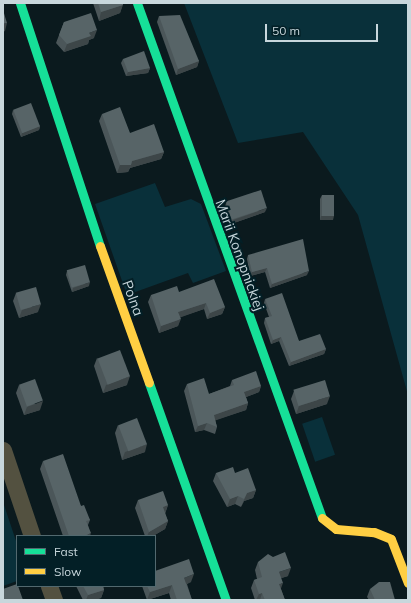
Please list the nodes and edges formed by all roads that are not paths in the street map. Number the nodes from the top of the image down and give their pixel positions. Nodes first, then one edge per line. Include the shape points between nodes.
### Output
1 (20, 3) edge
2 (137, 3) edge
3 (3, 450) edge
4 (32, 535) edge
5 (408, 583) edge
6 (49, 587) edge
7 (54, 600) edge
8 (226, 600) edge

1 - 8 street, Polna via 72,169
2 - 5 street, Marii Konopnickiej via 319,515 336,529 374,532 391,539
3 - 4 street
6 - 7 street

